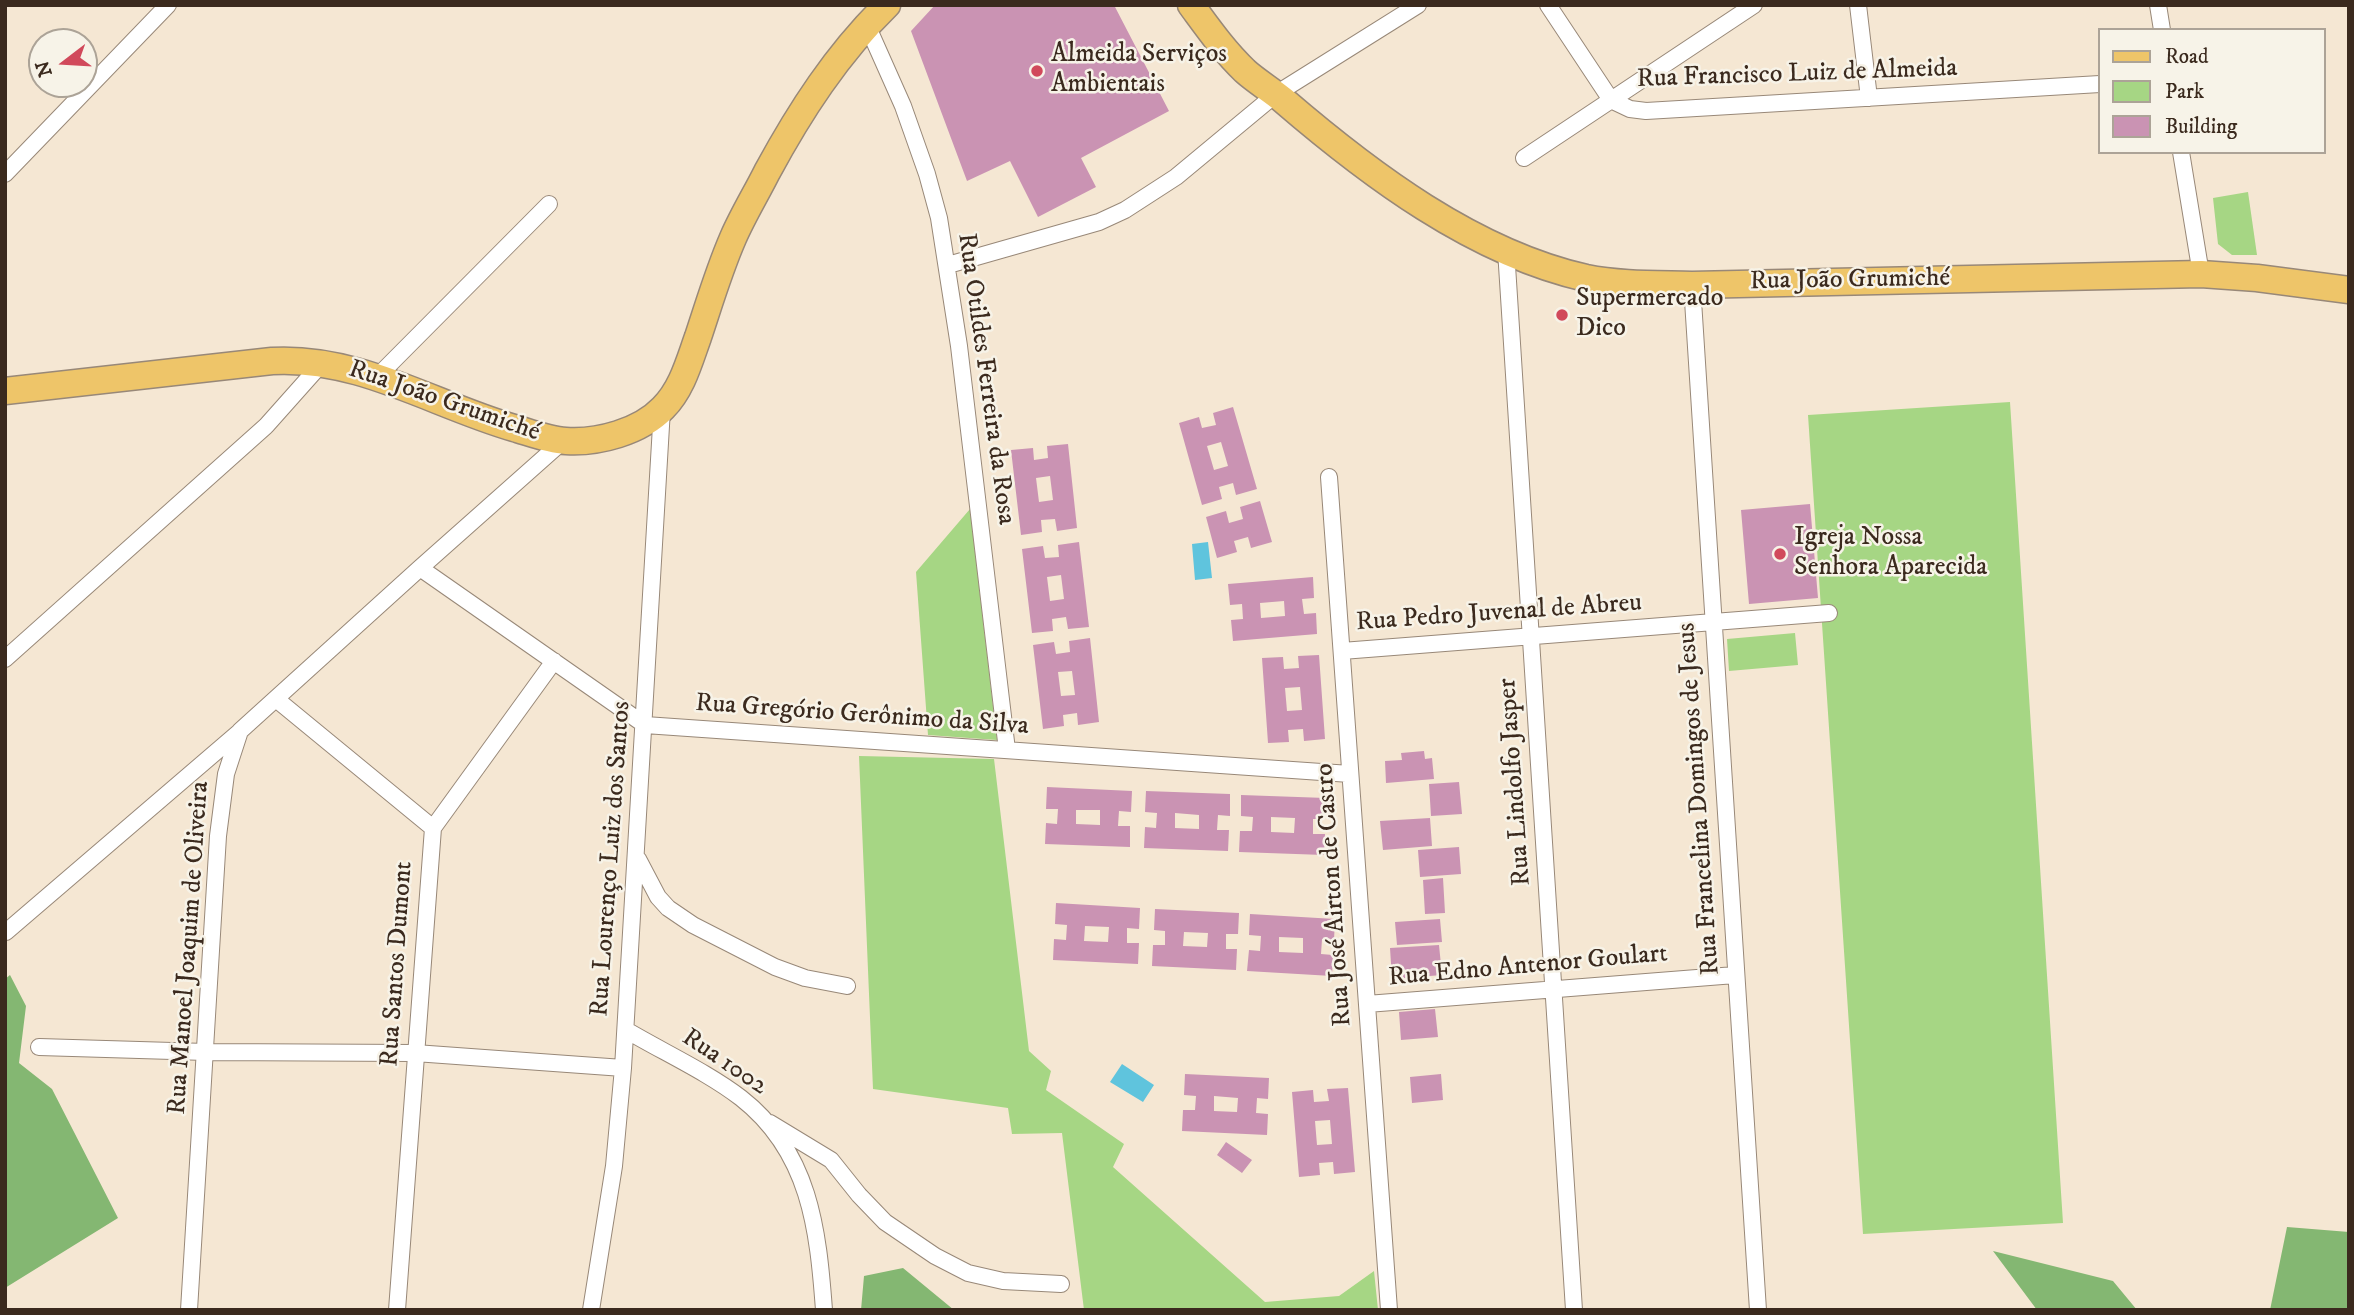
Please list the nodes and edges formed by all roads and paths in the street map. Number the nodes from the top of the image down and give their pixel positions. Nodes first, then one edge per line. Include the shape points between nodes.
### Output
1 (168, 5) edge
2 (887, 5) edge
3 (1191, 5) edge
4 (1418, 5) edge
5 (1548, 5) edge
6 (1754, 5) edge
7 (1858, 5) edge
8 (2158, 5) edge
9 (867, 25) junction
10 (2162, 28) edge
11 (2098, 84) edge
12 (1276, 94) junction
13 (1869, 98) junction
14 (1611, 100) junction
15 (2181, 154) edge
16 (1524, 158) dead end
17 (5, 174) edge
18 (549, 204) dead end
19 (1506, 250) junction
20 (947, 265) junction
21 (2201, 274) junction
22 (1692, 285) junction
23 (2349, 290) edge
24 (323, 362) junction
25 (377, 377) junction
26 (5, 391) edge
27 (662, 409) junction
28 (563, 441) junction
29 (1329, 477) dead end
30 (420, 568) junction
31 (1829, 613) dead end
32 (1714, 622) junction
33 (1531, 636) junction
34 (1342, 651) junction
35 (5, 659) edge
36 (554, 661) junction
37 (276, 699) junction
38 (645, 725) junction
39 (240, 731) junction
40 (1007, 750) junction
41 (1350, 774) junction
42 (433, 828) junction
43 (636, 857) junction
44 (6, 932) edge
45 (1735, 975) junction
46 (848, 986) dead end
47 (1553, 989) junction
48 (1367, 1004) junction
49 (626, 1030) junction
50 (39, 1046) dead end
51 (206, 1052) junction
52 (415, 1053) junction
53 (623, 1068) junction
54 (765, 1120) junction
55 (1061, 1284) dead end
56 (189, 1310) edge
57 (397, 1310) edge
58 (590, 1310) edge
59 (824, 1310) edge
60 (1389, 1310) edge
61 (1574, 1310) edge
62 (1758, 1310) edge

1 - 17 street
2 - 9 main road, Rua João Grumiché
3 - 12 main road, Rua João Grumiché via 1245,72
4 - 12 street
5 - 14 street, Rua Francisco Luiz de Almeida
6 - 14 street
7 - 13 street
8 - 10 street
9 - 20 street, Rua Otildes Ferreira da Rosa via 927,174
9 - 27 main road, Rua João Grumiché via 817,89 742,219 684,375
11 - 13 street, Rua Francisco Luiz de Almeida
12 - 19 main road, Rua João Grumiché via 1332,142 1439,216 1476,239
12 - 20 street via 1176,177 1125,210 1099,222
13 - 14 street, Rua Francisco Luiz de Almeida via 1646,111
14 - 16 street
15 - 21 street
18 - 25 street
19 - 22 main road, Rua João Grumiché via 1585,277
19 - 33 street, Rua Lindolfo Jasper
20 - 40 street, Rua Otildes Ferreira da Rosa
21 - 22 main road, Rua João Grumiché
21 - 23 main road, Rua João Grumiché
22 - 32 street, Rua Francelina Domingos de Jesus
24 - 25 main road, Rua João Grumiché
24 - 26 main road, Rua João Grumiché via 272,361
24 - 35 street via 266,426
25 - 28 main road, Rua João Grumiché via 489,421
27 - 28 main road, Rua João Grumiché via 624,432
27 - 38 street, Rua Lourenço Luiz dos Santos
28 - 30 street
29 - 34 street, Rua José Airton de Castro
30 - 36 street
30 - 37 street
31 - 32 street, Rua Pedro Juvenal de Abreu
32 - 33 street, Rua Pedro Juvenal de Abreu
32 - 45 street, Rua Francelina Domingos de Jesus
33 - 34 street, Rua Pedro Juvenal de Abreu
33 - 47 street, Rua Lindolfo Jasper
34 - 41 street, Rua José Airton de Castro
36 - 38 street
36 - 42 street, Rua Santos Dumont
37 - 39 street
37 - 42 street
38 - 40 street, Rua Gregório Gerônimo da Silva
38 - 43 street, Rua Lourenço Luiz dos Santos
39 - 44 street
39 - 51 street, Rua Manoel Joaquim de Oliveira via 226,774 218,836
40 - 41 street, Rua Gregório Gerônimo da Silva
41 - 48 street, Rua José Airton de Castro
42 - 52 street, Rua Santos Dumont
43 - 46 street via 658,897 693,925 775,967
43 - 49 street, Rua Lourenço Luiz dos Santos
45 - 47 street, Rua Edno Antenor Goulart
45 - 62 street, Rua Francelina Domingos de Jesus
47 - 48 street, Rua Edno Antenor Goulart
47 - 61 street, Rua Lindolfo Jasper
48 - 60 street, Rua José Airton de Castro
49 - 53 street, Rua Lourenço Luiz dos Santos
49 - 54 street, Rua 1002 via 726,1088
50 - 51 street
51 - 52 street
51 - 56 street, Rua Manoel Joaquim de Oliveira
52 - 53 street
52 - 57 street, Rua Santos Dumont
53 - 58 street, Rua Lourenço Luiz dos Santos via 614,1166
54 - 55 street via 831,1160 885,1222 934,1256 968,1273 1003,1281
54 - 59 street, Rua 1002 via 790,1156 812,1210

